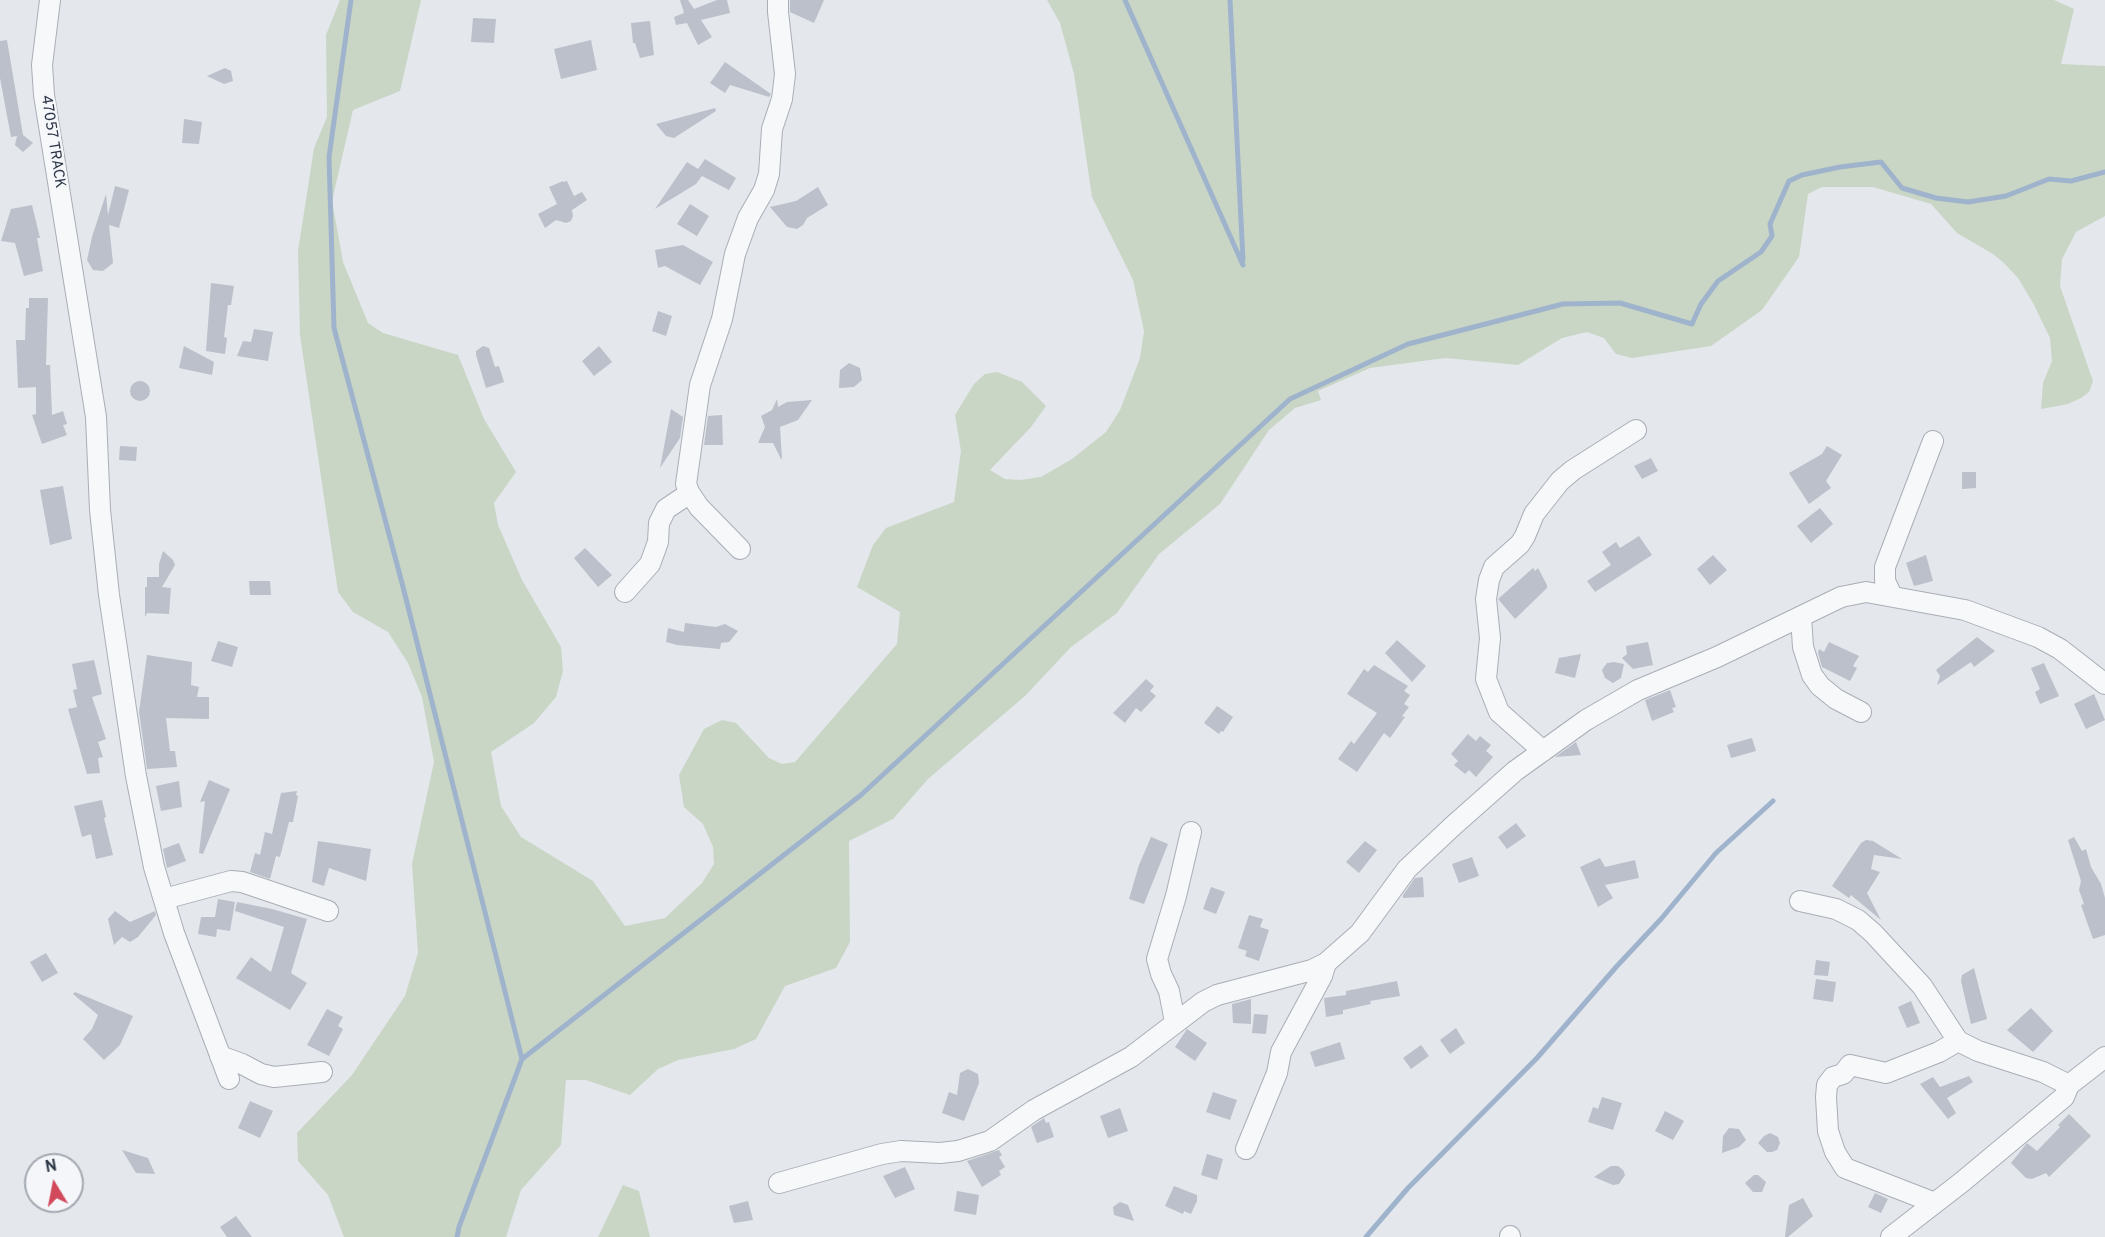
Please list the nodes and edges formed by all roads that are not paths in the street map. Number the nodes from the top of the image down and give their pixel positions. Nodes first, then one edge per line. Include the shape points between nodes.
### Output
1 (50, 0) edge
2 (778, 0) edge
3 (1636, 430) dead end
4 (1933, 441) dead end
5 (692, 497) junction
6 (740, 549) dead end
7 (625, 592) dead end
8 (1892, 596) junction
9 (1801, 617) junction
10 (2105, 684) edge
11 (1861, 712) dead end
12 (1543, 751) junction
13 (1191, 832) dead end
14 (164, 899) junction
15 (1800, 901) dead end
16 (328, 910) dead end
17 (1326, 963) junction
18 (1175, 1022) junction
19 (1958, 1041) junction
20 (220, 1056) junction
21 (2105, 1057) edge
22 (322, 1072) dead end
23 (229, 1079) dead end
24 (2069, 1085) junction
25 (1246, 1149) dead end
26 (779, 1183) dead end
27 (1935, 1203) junction
28 (1891, 1237) edge

1 - 14 street, 47057 TRACK via 43,85 96,417 109,595 136,776
2 - 5 street via 785,74 772,129 768,181 735,254 722,319 700,385 686,484
3 - 12 street via 1560,481 1534,514 1520,544 1494,567 1489,580 1486,679 1499,712
4 - 8 street via 1885,567 1885,581
5 - 6 street
5 - 7 street via 684,497 666,509 650,564
8 - 9 street via 1855,593
8 - 10 street via 1965,610 2038,637
9 - 11 street via 1803,647 1812,675 1836,699
9 - 12 street via 1638,690
12 - 17 street via 1515,771 1407,869 1360,933
13 - 18 street via 1157,959
14 - 16 street via 231,881
14 - 20 street, 47057 TRACK
15 - 19 street via 1836,909 1858,920 1922,986
17 - 18 street via 1217,995
17 - 25 street via 1323,976 1281,1052 1277,1073
18 - 26 street via 1131,1057 1042,1105 990,1141 940,1153 882,1154
19 - 24 street
19 - 27 street via 1886,1072 1850,1065 1827,1084 1828,1131 1845,1168
20 - 22 street via 274,1077
20 - 23 street, 47057 TRACK
21 - 24 street
24 - 27 street via 2064,1097
27 - 28 street

